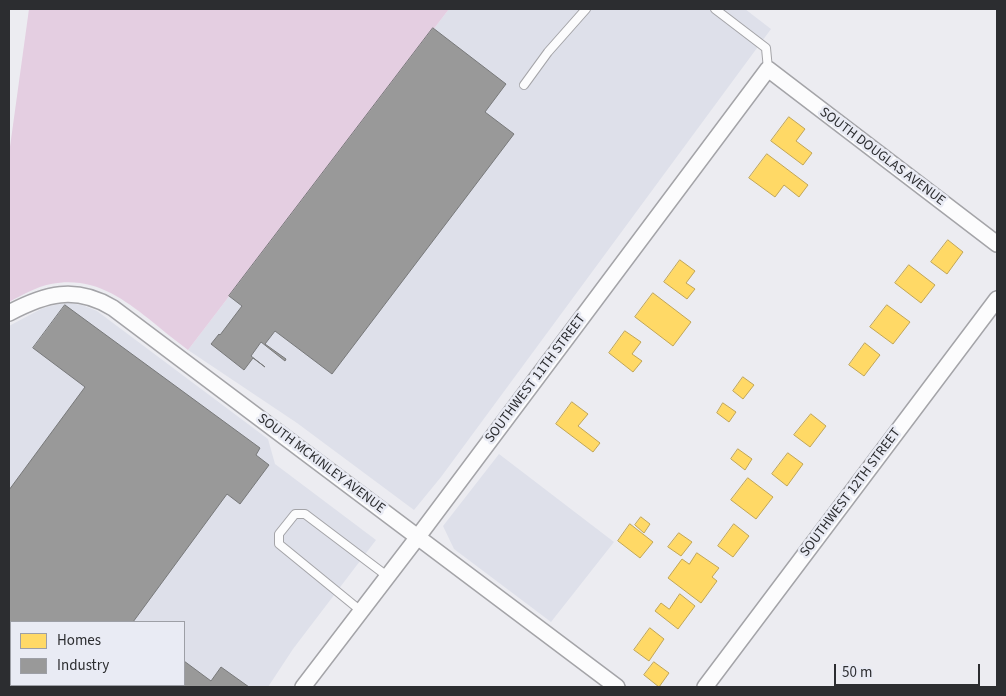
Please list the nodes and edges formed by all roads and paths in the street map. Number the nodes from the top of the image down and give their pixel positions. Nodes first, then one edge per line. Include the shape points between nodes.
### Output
1 (586, 9) edge
2 (715, 9) edge
3 (768, 69) junction
4 (524, 85) dead end
5 (997, 244) edge
6 (997, 300) edge
7 (9, 313) edge
8 (417, 538) junction
9 (388, 576) junction
10 (361, 611) junction
11 (303, 687) edge
12 (617, 687) edge
13 (705, 687) edge

1 - 4 lane
2 - 3 lane via 766,48
3 - 5 street, SOUTH DOUGLAS AVENUE
3 - 8 street, SOUTHWEST 11TH STREET
6 - 13 street, SOUTHWEST 12TH STREET
7 - 8 street, SOUTH MCKINLEY AVENUE via 58,294 104,302
8 - 9 street, SOUTHWEST 11TH STREET
8 - 12 street, SOUTH MCKINLEY AVENUE
9 - 10 street, SOUTHWEST 11TH STREET
9 - 10 lane via 305,514 295,514 279,534 279,544
10 - 11 street, SOUTHWEST 11TH STREET

